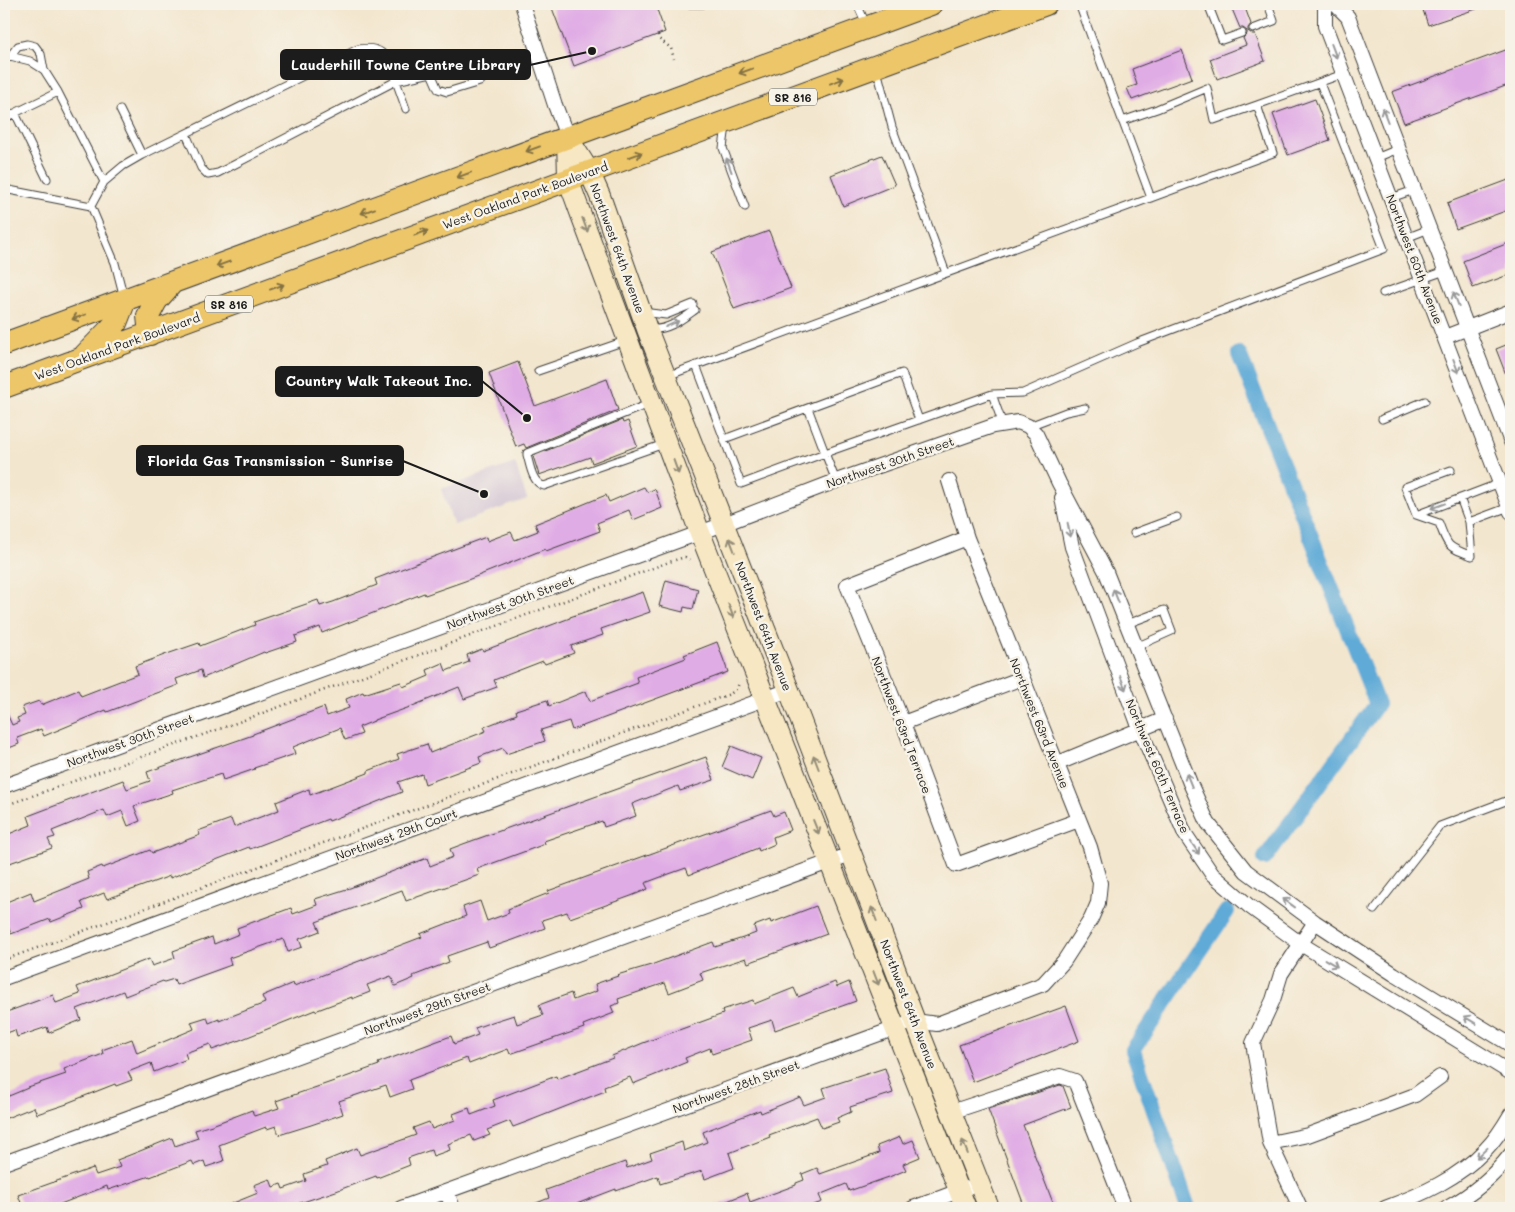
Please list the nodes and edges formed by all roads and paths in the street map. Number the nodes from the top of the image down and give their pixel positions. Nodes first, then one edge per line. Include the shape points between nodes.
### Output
1 (522, 4) edge
2 (690, 4) edge
3 (703, 4) edge
4 (823, 4) edge
5 (858, 4) edge
6 (931, 4) edge
7 (1046, 4) edge
8 (1078, 4) edge
9 (1208, 4) edge
10 (1268, 4) edge
11 (1325, 4) edge
12 (1335, 4) edge
13 (826, 10) dead end
14 (867, 27) junction
15 (1253, 29) dead end
16 (1242, 33) dead end
17 (658, 35) dead end
18 (7, 57) edge
19 (674, 59) dead end
20 (876, 66) junction
21 (44, 70) junction
22 (431, 73) junction
23 (1343, 74) junction
24 (396, 81) junction
25 (1320, 83) junction
26 (58, 92) junction
27 (1257, 105) junction
28 (406, 109) dead end
29 (120, 110) dead end
30 (15, 113) junction
31 (4, 119) edge
32 (1122, 121) junction
33 (727, 122) junction
34 (186, 134) junction
35 (567, 136) junction
36 (1398, 149) junction
37 (142, 155) junction
38 (1376, 158) junction
39 (589, 171) junction
40 (46, 179) dead end
41 (568, 179) junction
42 (104, 182) junction
43 (4, 190) edge
44 (1414, 190) junction
45 (1150, 198) junction
46 (1391, 198) junction
47 (91, 206) junction
48 (744, 207) dead end
49 (1429, 229) junction
50 (1406, 238) junction
51 (1445, 271) junction
52 (946, 273) junction
53 (1422, 279) junction
54 (173, 283) junction
55 (1384, 293) dead end
56 (125, 300) junction
57 (1511, 311) edge
58 (618, 313) junction
59 (644, 320) junction
60 (1467, 328) junction
61 (150, 334) junction
62 (1445, 337) junction
63 (628, 340) junction
64 (4, 344) edge
65 (83, 357) junction
66 (696, 365) junction
67 (664, 368) junction
68 (538, 371) dead end
69 (4, 387) edge
70 (992, 394) junction
71 (1425, 402) dead end
72 (653, 406) junction
73 (808, 408) junction
74 (1085, 408) dead end
75 (1382, 419) dead end
76 (919, 420) junction
77 (1003, 424) junction
78 (1023, 424) junction
79 (724, 439) junction
80 (1511, 442) edge
81 (667, 443) junction
82 (825, 453) junction
83 (1452, 470) dead end
84 (836, 481) junction
85 (949, 481) dead end
86 (1506, 482) edge
87 (1059, 483) junction
88 (1460, 498) junction
89 (1510, 509) edge
90 (1416, 515) junction
91 (1177, 517) dead end
92 (1469, 522) junction
93 (724, 524) junction
94 (700, 533) junction
95 (1134, 533) dead end
96 (968, 538) junction
97 (693, 561) dead end
98 (1127, 624) junction
99 (1136, 647) junction
100 (1112, 655) junction
101 (1022, 678) junction
102 (740, 681) dead end
103 (789, 690) junction
104 (765, 699) junction
105 (1165, 719) junction
106 (903, 723) junction
107 (1140, 729) junction
108 (1056, 764) junction
109 (4, 786) edge
110 (1511, 799) edge
111 (4, 806) edge
112 (1079, 820) junction
113 (851, 854) junction
114 (830, 862) junction
115 (1374, 910) dead end
116 (1316, 922) junction
117 (1301, 944) junction
118 (4, 960) edge
119 (1064, 961) joint
120 (4, 978) edge
121 (914, 1021) junction
122 (895, 1028) junction
123 (1511, 1045) edge
124 (1511, 1074) edge
125 (1440, 1077) dead end
126 (951, 1112) junction
127 (1511, 1114) edge
128 (1270, 1143) junction
129 (1511, 1154) edge
130 (4, 1163) edge
131 (1443, 1182) junction
132 (979, 1183) junction
133 (447, 1192) junction
134 (962, 1200) edge
135 (1299, 1205) dead end
136 (1452, 1205) edge
137 (401, 1208) edge
138 (454, 1208) edge
139 (913, 1208) edge
140 (989, 1208) edge
141 (1125, 1208) edge
142 (1385, 1208) edge

1 - 35 street
2 - 3 lane
4 - 13 path
5 - 14 lane
6 - 14 main road
7 - 20 main road, West Oakland Park Boulevard / SR 816
8 - 32 lane
9 - 16 lane via 1222,40
10 - 15 lane via 1274,21
11 -> 23 street, Northwest 60th Avenue via 1325,26
36 -> 12 street, Northwest 60th Avenue via 1348,17
14 -> 35 main road
17 - 19 path via 671,48
18 - 21 lane via 30,61
18 - 21 lane via 18,46 35,46 41,54
33 -> 20 main road, West Oakland Park Boulevard / SR 816
20 - 52 lane via 892,127
21 - 26 lane
22 - 22 lane via 438,89 447,92 480,82 484,77 479,66 442,60 435,62
22 - 24 lane
23 - 25 lane
23 - 38 street, Northwest 60th Avenue
24 - 28 lane
24 - 34 lane via 383,53 372,47 358,49
24 - 34 lane via 218,173 208,175 201,168
25 - 27 lane
25 - 70 lane via 1384,249 1137,343 1023,393
26 - 30 lane
26 - 42 lane
27 - 32 lane via 1214,120 1206,88
27 - 45 lane via 1273,153
29 - 37 lane
30 - 31 lane
30 - 40 lane
32 - 45 lane
39 -> 33 main road, West Oakland Park Boulevard / SR 816
48 -> 33 lane via 723,148
34 - 37 lane
35 - 39 street, Northwest 64th Avenue
35 - 41 street, Northwest 64th Avenue
35 -> 54 main road
36 - 38 lane
36 - 44 street, Northwest 60th Avenue
37 - 42 lane
38 - 46 street, Northwest 60th Avenue
39 - 41 main road, West Oakland Park Boulevard / SR 816
39 - 59 street, Northwest 64th Avenue
41 -> 58 street, Northwest 64th Avenue
61 -> 41 main road, West Oakland Park Boulevard / SR 816
42 - 47 lane
43 - 47 lane
44 - 46 lane
44 - 49 street, Northwest 60th Avenue
45 - 52 lane
46 - 50 street, Northwest 60th Avenue
47 - 56 lane via 115,264
49 - 50 lane
49 - 51 street, Northwest 60th Avenue
50 - 53 street, Northwest 60th Avenue
51 - 53 lane
60 -> 51 street, Northwest 60th Avenue
52 - 66 lane
53 - 55 lane
53 - 62 street, Northwest 60th Avenue
54 - 56 main road
54 - 61 main road via 156,301 148,316
56 -> 64 main road
56 - 65 main road via 116,323
57 - 60 street
58 - 59 street via 632,323
58 - 63 street, Northwest 64th Avenue
59 -> 59 lane via 657,330 675,324 694,307
59 - 67 street, Northwest 64th Avenue
60 - 62 street
60 - 80 street, Northwest 60th Avenue
61 - 65 main road, West Oakland Park Boulevard / SR 816
62 -> 86 street, Northwest 60th Avenue
63 - 67 street via 642,344
63 - 68 lane
63 - 72 street, Northwest 64th Avenue
65 - 69 main road, West Oakland Park Boulevard / SR 816
66 - 67 lane
66 - 79 lane
67 - 93 street, Northwest 64th Avenue
70 - 76 lane
70 - 77 lane
71 - 75 lane
72 - 81 street, Northwest 64th Avenue
72 - 81 lane via 641,406 526,455 536,481 544,486
73 - 76 lane via 902,373
73 - 79 lane
73 - 82 lane
74 - 78 lane
76 - 82 lane
77 - 78 street, Northwest 30th Street
77 - 84 street, Northwest 30th Street
78 - 87 street, Northwest 60th Terrace via 1036,434
79 - 82 lane via 741,484
81 -> 94 street, Northwest 64th Avenue
82 - 84 lane
83 - 90 lane via 1405,487
84 - 93 street, Northwest 30th Street
85 - 96 street, Northwest 63rd Avenue
86 - 88 lane
86 - 89 street, Northwest 60th Avenue
98 -> 87 street, Northwest 60th Terrace via 1106,572
87 -> 100 street, Northwest 60th Terrace via 1072,547
88 -> 90 lane
88 - 92 lane
89 - 92 lane
90 - 92 lane via 1439,524 1446,543 1472,556
91 - 95 lane
93 - 94 street, Northwest 30th Street
103 -> 93 street, Northwest 64th Avenue
94 -> 104 street, Northwest 64th Avenue
94 - 109 street, Northwest 30th Street
96 - 101 street, Northwest 63rd Avenue
96 - 106 street, Northwest 63rd Terrace via 847,585
97 - 111 path via 685,557 669,562
98 - 99 street, Northwest 60th Terrace
98 - 99 lane via 1164,610 1172,631
99 - 100 street
99 - 105 street, Northwest 60th Terrace
100 -> 107 street, Northwest 60th Terrace
101 - 106 street
101 - 108 street, Northwest 63rd Avenue
102 - 118 path via 730,694
103 - 104 street, Northwest 29th Court
113 -> 103 street, Northwest 64th Avenue
104 -> 114 street, Northwest 64th Avenue
104 - 120 street, Northwest 29th Court
105 - 107 street
116 -> 105 street, Northwest 60th Terrace via 1246,871 1208,823
106 - 112 street, Northwest 63rd Terrace via 956,865
107 - 108 street
107 -> 117 street, Northwest 60th Terrace via 1185,834 1212,874
108 - 112 street, Northwest 63rd Avenue
110 - 115 lane via 1440,826
112 - 119 street, Northwest 63rd Avenue via 1100,883 1098,902
113 - 114 street, Northwest 29th Street
121 -> 113 street, Northwest 64th Avenue
114 -> 122 street, Northwest 64th Avenue
114 - 130 street, Northwest 29th Street
116 - 117 street
123 -> 116 street, Northwest 60th Terrace
117 -> 124 street, Northwest 60th Terrace
117 - 128 street via 1281,974 1253,1043
119 - 121 street, Northwest 28th Street via 1043,984 937,1024
121 - 122 street, Northwest 28th Street
121 - 126 street, Northwest 64th Avenue
122 - 133 street, Northwest 28th Street
122 - 134 street, Northwest 64th Avenue
125 - 128 street via 1415,1095 1308,1135
132 -> 126 street, Northwest 64th Avenue
126 - 141 street via 1060,1076 1075,1081
127 -> 131 street via 1487,1149
128 - 135 street
129 - 136 street via 1479,1187
131 - 136 street
131 - 142 street
132 - 134 street
132 - 140 street, Northwest 64th Avenue
133 - 137 street, Northwest 28th Street
133 - 138 street
134 - 139 street

